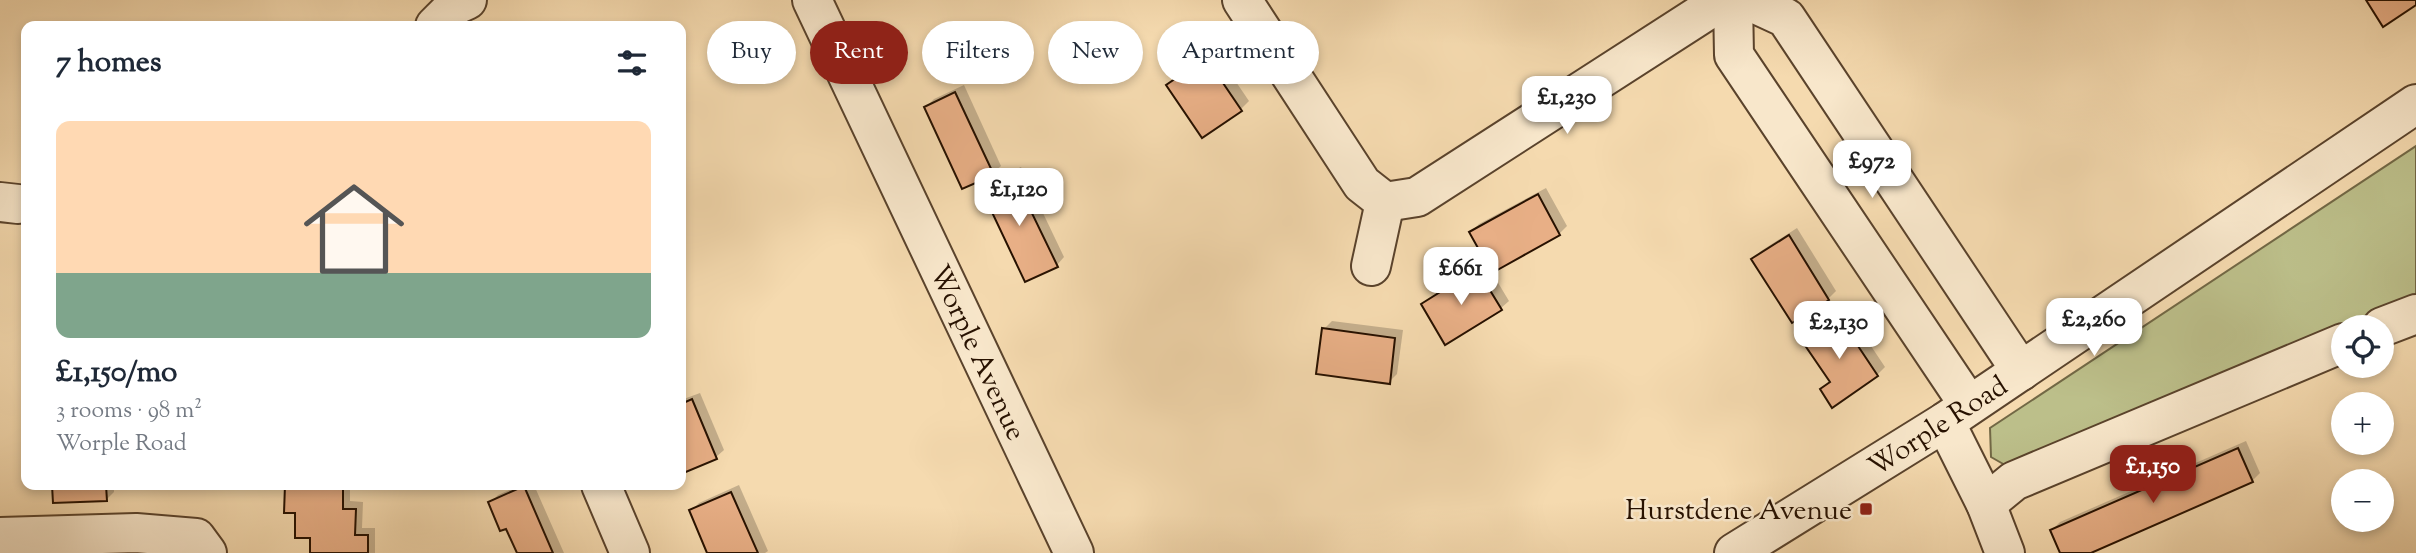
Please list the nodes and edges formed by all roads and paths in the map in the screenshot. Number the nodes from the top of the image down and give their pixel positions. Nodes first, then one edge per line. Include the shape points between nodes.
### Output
1 (467, 0) edge
2 (812, 0) edge
3 (1242, 0) edge
4 (1723, 0) edge
5 (1733, 0) edge
6 (1746, 0) edge
7 (440, 21) edge
8 (2416, 104) edge
9 (1385, 202) junction
10 (1371, 266) dead end
11 (2416, 314) edge
12 (2394, 322) edge
13 (2331, 348) edge
14 (2021, 372) junction
15 (1957, 414) junction
16 (603, 490) edge
17 (1986, 504) junction
18 (0, 537) edge
19 (206, 553) edge
20 (629, 553) edge
21 (1074, 553) edge
22 (1734, 553) edge
23 (2005, 553) edge

1 - 7 street
2 - 21 street, Worple Avenue
3 - 9 street via 1362,184
4 - 9 street via 1417,197
5 - 15 street via 1734,55
6 - 14 street via 1786,18
8 - 14 street, Worple Road
9 - 10 street
11 - 12 street
13 - 17 street via 2014,481
14 - 15 street, Worple Road
15 - 17 street
15 - 22 street, Worple Road
16 - 20 street
17 - 23 street
18 - 19 street via 136,533 196,538

